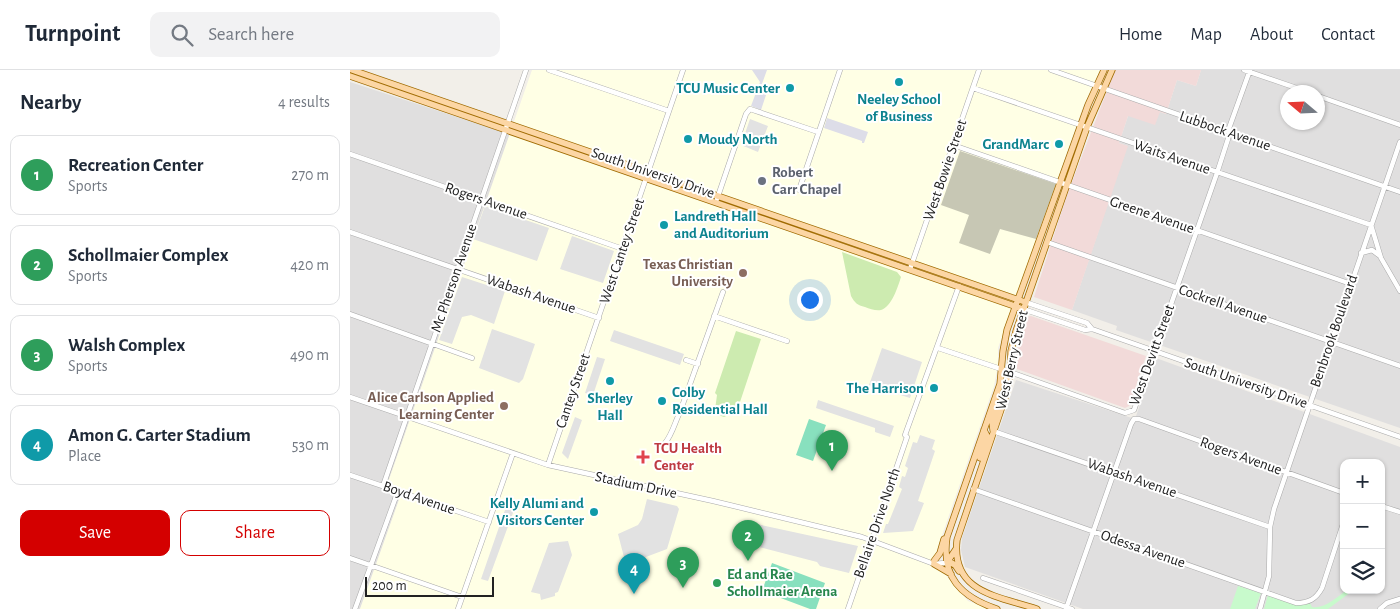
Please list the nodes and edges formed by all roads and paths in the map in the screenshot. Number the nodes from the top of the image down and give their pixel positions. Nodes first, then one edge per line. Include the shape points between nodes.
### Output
1 (526, 70) edge
2 (548, 70) edge
3 (683, 70) edge
4 (840, 70) edge
5 (979, 70) edge
6 (1051, 70) edge
7 (1104, 70) edge
8 (1112, 70) edge
9 (1247, 71) edge
10 (355, 73) edge
11 (1288, 85) edge
12 (1097, 86) junction
13 (973, 88) junction
14 (1104, 89) junction
15 (1325, 98) edge
16 (669, 111) junction
17 (1080, 125) junction
18 (1400, 125) edge
19 (507, 127) junction
20 (1087, 127) junction
21 (1228, 131) junction
22 (818, 132) junction
23 (1400, 142) edge
24 (953, 145) junction
25 (350, 154) edge
26 (1217, 173) junction
27 (647, 175) junction
28 (1060, 183) junction
29 (1067, 185) junction
30 (1385, 187) junction
31 (799, 190) dead end
32 (1400, 192) edge
33 (718, 195) junction
34 (481, 200) junction
35 (716, 202) junction
36 (1047, 217) junction
37 (1371, 225) junction
38 (1197, 231) junction
39 (350, 232) edge
40 (1047, 242) junction
41 (622, 249) junction
42 (1362, 253) junction
43 (1381, 258) junction
44 (911, 266) junction
45 (458, 269) junction
46 (1351, 284) junction
47 (959, 286) junction
48 (1177, 288) junction
49 (1400, 291) edge
50 (723, 292) dead end
51 (1017, 303) junction
52 (1024, 306) junction
53 (350, 314) edge
54 (714, 316) junction
55 (599, 318) junction
56 (1005, 338) junction
57 (788, 341) dead end
58 (1331, 342) junction
59 (432, 343) junction
60 (938, 348) junction
61 (1155, 351) junction
62 (472, 358) dead end
63 (686, 360) dead end
64 (698, 364) junction
65 (1400, 366) edge
66 (1002, 370) junction
67 (1010, 372) junction
68 (998, 390) junction
69 (350, 397) edge
70 (1309, 405) junction
71 (407, 416) junction
72 (1139, 419) joint
73 (984, 430) junction
74 (994, 431) junction
75 (1400, 437) edge
76 (665, 443) dead end
77 (514, 454) junction
78 (548, 465) junction
79 (982, 465) junction
80 (1114, 472) junction
81 (1286, 473) junction
82 (350, 475) edge
83 (383, 486) junction
84 (973, 489) junction
85 (398, 491) junction
86 (1340, 492) edge
87 (1385, 507) edge
88 (1400, 512) edge
89 (953, 519) junction
90 (489, 522) junction
91 (1270, 527) junction
92 (1093, 532) junction
93 (1340, 533) edge
94 (871, 540) junction
95 (956, 549) junction
96 (350, 558) edge
97 (948, 561) junction
98 (934, 562) junction
99 (371, 566) junction
100 (951, 574) junction
101 (963, 575) junction
102 (983, 578) dead end
103 (1265, 592) junction
104 (462, 597) junction
105 (1400, 599) edge
106 (1069, 608) edge
107 (355, 609) edge
108 (458, 609) edge
109 (848, 609) edge
110 (997, 609) edge
111 (1036, 609) edge
112 (1260, 609) edge
113 (1380, 609) edge

1 - 19 street, Mc Pherson Avenue
2 - 16 street
3 - 16 street, West Cantey Street
4 - 22 street
5 - 13 street, West Bowie Street
6 - 12 street, Lubbock Avenue
7 - 12 main road, West Berry Street
8 - 14 main road, West Berry Street
9 - 11 street
9 - 21 street, West Devitt Street
10 - 19 main road, South University Drive
12 - 14 street, Lubbock Avenue
12 - 17 main road, West Berry Street
13 - 17 street, Waits Avenue
13 - 24 street, West Bowie Street
14 - 20 main road, West Berry Street
14 - 21 street, Lubbock Avenue
15 - 18 street
16 - 27 street, West Cantey Street
17 - 20 street, Waits Avenue
17 - 28 main road, West Berry Street
19 - 27 main road, South University Drive
19 - 34 street, Mc Pherson Avenue
20 - 26 street, Waits Avenue
20 - 29 main road, West Berry Street
21 - 26 street, West Devitt Street
21 - 30 street, Lubbock Avenue
22 - 31 street
22 - 33 street via 748,110
23 - 30 street, Benbrook Boulevard
24 - 28 street, Greene Avenue
24 - 44 street, West Bowie Street
25 - 34 street, Rogers Avenue
26 - 37 street, Waits Avenue
26 - 38 street, West Devitt Street
27 - 33 main road, South University Drive
27 - 35 main road, South University Drive
27 - 41 street, West Cantey Street
28 - 29 street, Greene Avenue
28 - 36 main road, West Berry Street
29 - 38 street, Greene Avenue
29 - 40 main road, West Berry Street
30 - 32 street, Lubbock Avenue
30 - 37 street, Benbrook Boulevard
33 - 35 street
33 - 44 main road, South University Drive
34 - 41 street, Rogers Avenue
34 - 45 street, Mc Pherson Avenue
35 - 44 main road, South University Drive
36 - 40 main road
36 - 51 main road, West Berry Street
37 - 42 street, Benbrook Boulevard
37 - 43 street
38 - 46 street, Greene Avenue
38 - 48 street, West Devitt Street
39 - 45 street, Wabash Avenue
40 - 48 street, Cockrell Avenue
40 - 52 main road, West Berry Street
41 - 55 street, West Cantey Street
42 - 43 street via 1372,250
42 - 46 street, Benbrook Boulevard
43 - 49 street
44 - 47 main road, South University Drive
44 - 51 main road, South University Drive
45 - 55 street, Wabash Avenue
45 - 59 street, Mc Pherson Avenue
46 - 58 street, Benbrook Boulevard
47 - 51 main road, South University Drive
47 - 60 street
48 - 58 street, Cockrell Avenue
48 - 61 street, West Devitt Street
50 - 54 street
51 - 52 main road, South University Drive
51 - 56 main road, West Berry Street
52 - 61 street, South University Drive via 1085,330 1092,329
52 - 67 main road, West Berry Street via 1013,340
53 - 59 street
54 - 57 street
54 - 64 street
55 - 78 street, Cantey Street
56 - 66 main road, West Berry Street
56 - 67 main road via 1006,367
58 - 65 street, Cockrell Avenue
58 - 70 street, Benbrook Boulevard
59 - 62 street
59 - 71 street, Mc Pherson Avenue
60 - 66 street
60 - 94 street, Bellaire Drive North via 916,403
61 - 67 street, West Devitt Street via 1136,407 1130,413
61 - 70 street, South University Drive
63 - 64 street
64 - 76 street via 680,414
66 - 67 street
66 - 68 main road, West Berry Street
67 - 74 main road, West Berry Street
68 - 73 main road, West Berry Street
68 - 74 main road via 992,422
69 - 71 street, Stadium Drive
70 - 75 street, South University Drive
70 - 81 street, Benbrook Boulevard
71 - 77 street, Stadium Drive
71 - 83 street, Mc Pherson Avenue
72 - 80 street, West Devitt Street via 1134,419 1131,424
72 - 81 street, Rogers Avenue
73 - 79 main road via 987,436 980,458
73 - 89 main road, West Berry Street
74 - 79 main road, West Berry Street
74 - 80 street, Wabash Avenue
77 - 78 street, Stadium Drive
77 - 90 street
78 - 94 street, Stadium Drive
79 - 84 main road, West Berry Street
80 - 91 street, Wabash Avenue
80 - 92 street, West Devitt Street
81 - 86 street, Rogers Avenue
81 - 91 street, Benbrook Boulevard
82 - 83 street, Boyd Avenue
83 - 85 street, Boyd Avenue
84 - 92 street, Odessa Avenue
84 - 95 main road, West Berry Street
85 - 90 street, Boyd Avenue
85 - 99 street
87 - 88 street
89 - 97 main road, West Berry Street via 946,544
89 - 98 main road
90 - 104 street
91 - 103 street, Benbrook Boulevard via 1269,576
92 - 103 street, Odessa Avenue
92 - 106 street, West Devitt Street
93 - 103 street, Odessa Avenue via 1322,588 1313,600 1296,603
94 - 98 street, Stadium Drive
94 - 109 street, Bellaire Drive North
95 - 97 main road
95 - 101 main road, West Berry Street
96 - 99 street
97 - 98 street
97 - 100 main road, West Berry Street
97 - 101 main road
98 - 100 main road
99 - 104 street
99 - 107 street
100 - 110 main road, West Berry Street via 971,598
101 - 111 main road via 981,591
102 - 106 street
103 - 112 street, Benbrook Boulevard
104 - 108 street
105 - 113 street via 1387,602

